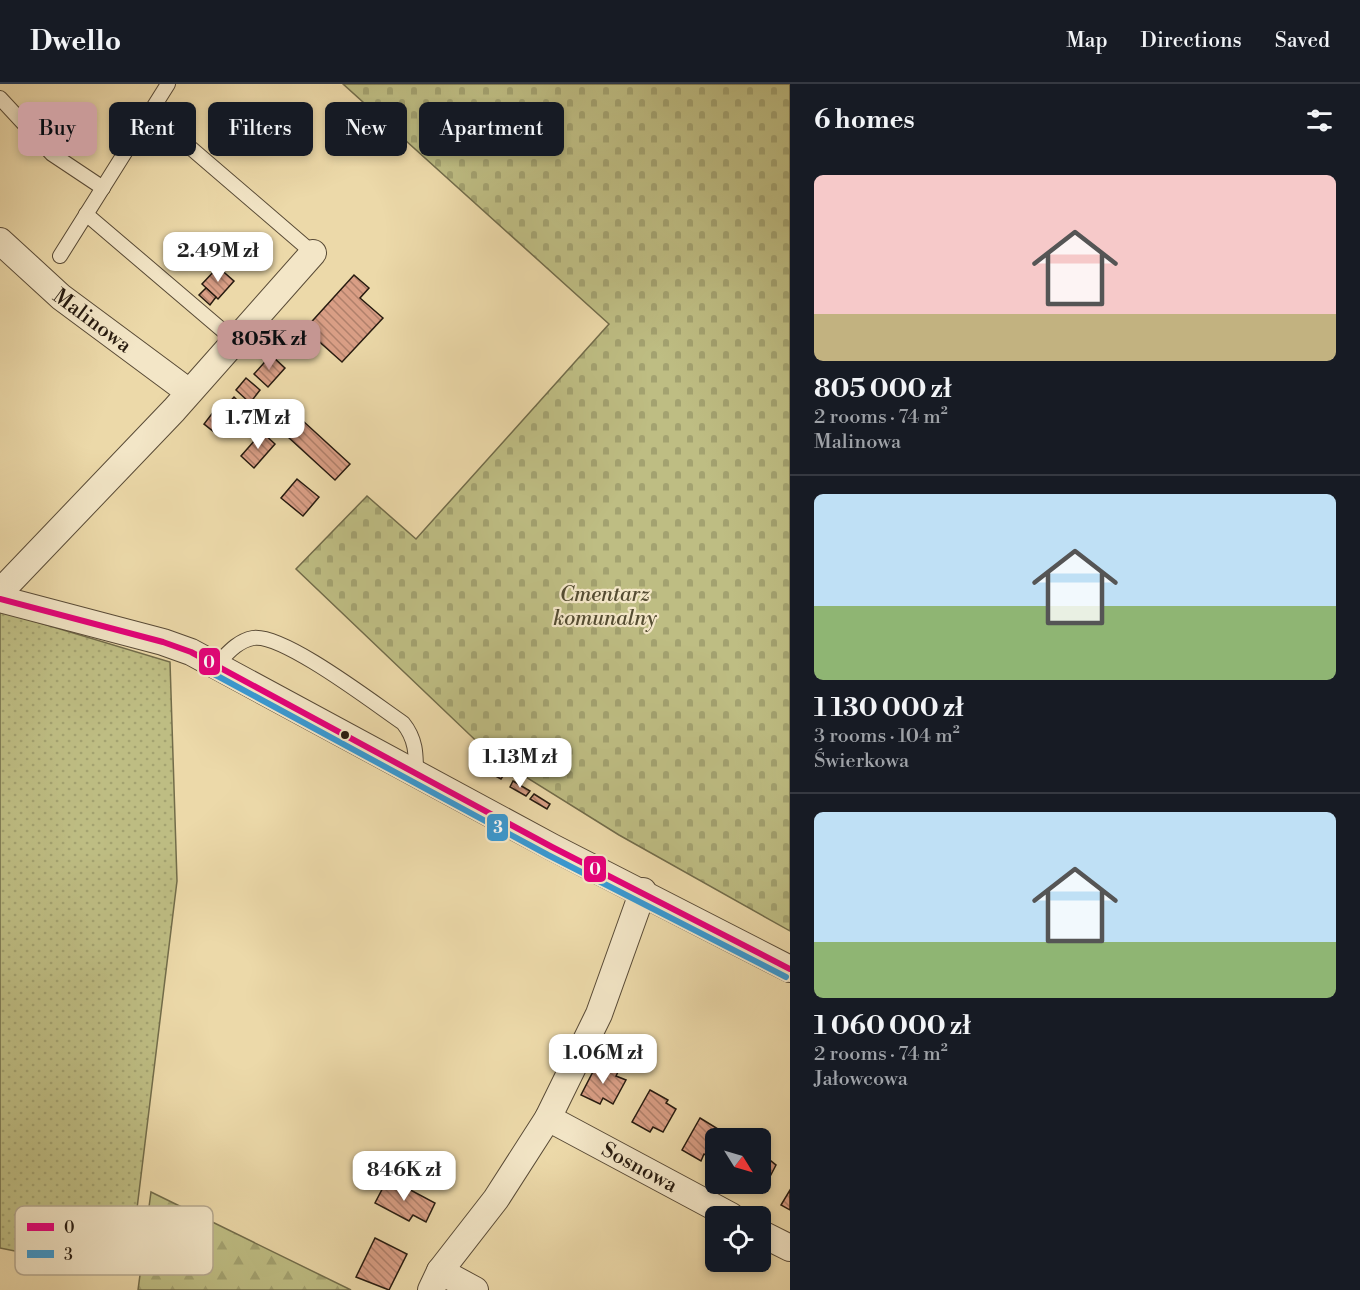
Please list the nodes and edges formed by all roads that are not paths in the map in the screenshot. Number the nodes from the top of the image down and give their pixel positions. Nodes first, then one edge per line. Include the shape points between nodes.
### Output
1 (168, 84) edge
2 (0, 98) edge
3 (157, 102) edge
4 (196, 153) edge
5 (123, 156) edge
6 (103, 188) junction
7 (86, 214) junction
8 (0, 241) edge
9 (313, 253) joint
10 (60, 256) dead end
11 (235, 341) junction
12 (189, 392) junction
13 (0, 592) edge
14 (0, 599) edge
15 (216, 665) junction
16 (416, 773) junction
17 (643, 891) junction
18 (790, 969) edge
19 (548, 1118) junction
20 (712, 1206) edge
21 (771, 1238) edge
22 (790, 1248) edge
23 (436, 1280) edge
24 (475, 1290) edge

1 - 3 lane
2 - 6 lane via 52,154
4 - 9 lane
5 - 6 lane
6 - 7 lane
7 - 10 lane
7 - 11 lane
8 - 12 street, Malinowa via 61,297
9 - 11 street
11 - 12 street
12 - 13 street
14 - 15 street via 163,642
15 - 16 street
15 - 16 lane via 239,642 251,638 263,638 289,648 403,723 415,746
16 - 17 street
17 - 18 street
17 - 19 street via 599,1014
19 - 20 street, Sosnowa
19 - 23 street via 496,1199
21 - 22 street
23 - 24 street

